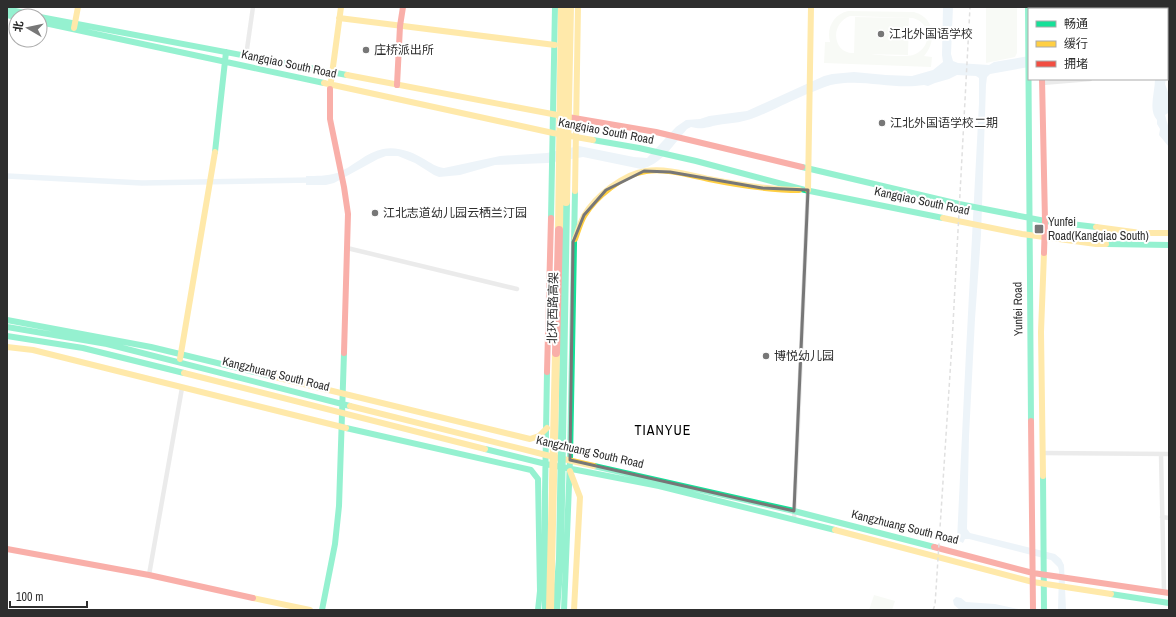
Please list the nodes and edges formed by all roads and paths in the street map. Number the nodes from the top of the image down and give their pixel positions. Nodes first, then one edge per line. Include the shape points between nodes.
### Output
1 (78, 7) edge
2 (253, 7) edge
3 (341, 7) edge
4 (403, 7) edge
5 (555, 7) edge
6 (562, 7) edge
7 (570, 7) edge
8 (578, 7) edge
9 (811, 7) edge
10 (1028, 7) edge
11 (339, 18) junction
12 (48, 19) edge
13 (48, 23) edge
14 (400, 26) junction
15 (75, 27) junction
16 (555, 45) junction
17 (226, 52) junction
18 (246, 56) junction
19 (224, 62) junction
20 (332, 72) junction
21 (1066, 80) edge
22 (1042, 81) edge
23 (331, 85) junction
24 (397, 85) junction
25 (553, 114) junction
26 (575, 118) junction
27 (553, 137) junction
28 (575, 140) junction
29 (807, 168) junction
30 (806, 190) junction
31 (1029, 218) junction
32 (1045, 221) junction
33 (1169, 233) edge
34 (1029, 235) junction
35 (1045, 237) junction
36 (573, 242) junction
37 (1169, 245) edge
38 (347, 248) junction
39 (517, 289) dead end
40 (7, 320) edge
41 (7, 327) edge
42 (7, 336) edge
43 (7, 347) edge
44 (180, 358) junction
45 (182, 388) junction
46 (343, 393) junction
47 (342, 403) junction
48 (342, 413) junction
49 (341, 427) junction
50 (547, 428) junction
51 (1043, 453) junction
52 (1161, 454) junction
53 (1169, 454) edge
54 (546, 455) junction
55 (546, 464) junction
56 (569, 464) junction
57 (531, 470) junction
58 (794, 515) junction
59 (1162, 517) junction
60 (1169, 518) edge
61 (7, 549) edge
62 (1033, 573) junction
63 (1043, 574) junction
64 (149, 575) junction
65 (1033, 582) junction
66 (1044, 584) junction
67 (1166, 592) edge
68 (1169, 603) edge
69 (1033, 609) edge
70 (1044, 609) edge
71 (310, 610) edge
72 (322, 610) edge
73 (538, 610) edge
74 (545, 610) edge
75 (550, 610) edge
76 (556, 610) edge
77 (564, 610) edge
78 (574, 610) edge

1 - 15 main road
2 - 18 street
3 - 11 main road
4 - 14 main road
5 - 16 main road
6 - 75 main road, 北环西路高架, bridge
7 - 76 main road, 北环西路高架, bridge via 560,536
8 - 26 main road
9 - 29 main road
10 - 31 main road, Yunfei Road
11 - 14 main road
11 - 20 main road
12 - 15 main road, Kangqiao South Road
13 - 15 main road, Kangqiao South Road
14 - 16 main road
14 - 24 main road
15 - 17 main road, Kangqiao South Road
15 - 19 main road, Kangqiao South Road
16 - 25 main road
17 - 18 main road, Kangqiao South Road
17 - 19 main road
18 - 20 main road, Kangqiao South Road
19 - 23 main road, Kangqiao South Road
19 - 44 main road via 210,186
20 - 23 main road
20 - 24 main road, Kangqiao South Road
21 - 22 street
22 - 32 main road, Yunfei Road
23 - 27 main road, Kangqiao South Road
23 - 38 main road via 330,120 348,204
24 - 25 main road, Kangqiao South Road
25 - 26 main road, Kangqiao South Road
25 - 27 main road
26 - 28 main road
26 - 29 main road, Kangqiao South Road via 656,132
27 - 28 main road, Kangqiao South Road
27 - 50 main road
28 - 30 main road, Kangqiao South Road via 639,148
28 - 36 main road
29 - 30 main road
29 - 31 main road, Kangqiao South Road
30 - 34 main road, Kangqiao South Road
30 - 36 main road via 762,188 670,172 644,171 606,190 584,215
30 - 58 street
31 - 32 main road, Kangqiao South Road
31 - 34 main road, Yunfei Road
32 - 33 main road via 1141,233
32 - 35 main road, Yunfei Road
34 - 35 main road, Kangqiao South Road
34 - 62 main road, Yunfei Road
35 - 37 main road, Kangqiao South Road via 1096,244
35 - 51 main road, Yunfei Road via 1041,332
36 - 56 main road
38 - 39 street
38 - 46 main road
40 - 44 main road via 151,347
41 - 44 main road, Kangzhuang South Road
42 - 48 main road, Kangzhuang South Road via 83,348
43 - 45 main road via 33,350
44 - 46 main road
44 - 47 main road, Kangzhuang South Road
45 - 49 main road
45 - 64 street
46 - 47 main road
46 - 50 main road via 530,439 539,436
47 - 48 main road
47 - 54 main road, Kangzhuang South Road
48 - 49 main road
48 - 55 main road, Kangzhuang South Road
49 - 57 main road
49 - 72 main road via 335,544
50 - 54 main road
51 - 52 street
51 - 63 main road, Yunfei Road
52 - 53 street
52 - 59 street
54 - 55 main road
54 - 56 main road, Kangzhuang South Road
55 - 56 main road, Kangzhuang South Road
55 - 57 main road
55 - 74 main road
56 - 58 main road, Kangzhuang South Road
56 - 77 main road
56 - 78 main road via 580,497
57 - 73 main road via 538,479
58 - 62 main road, Kangzhuang South Road
58 - 65 main road, Kangzhuang South Road
59 - 60 street
59 - 67 street
61 - 64 main road
62 - 63 main road, Kangzhuang South Road
62 - 65 main road, Yunfei Road
63 - 66 main road, Yunfei Road
63 - 67 main road, Kangzhuang South Road
64 - 71 main road
65 - 66 main road, Kangzhuang South Road
65 - 69 main road, Yunfei Road
66 - 68 main road, Kangzhuang South Road
66 - 70 main road, Yunfei Road

